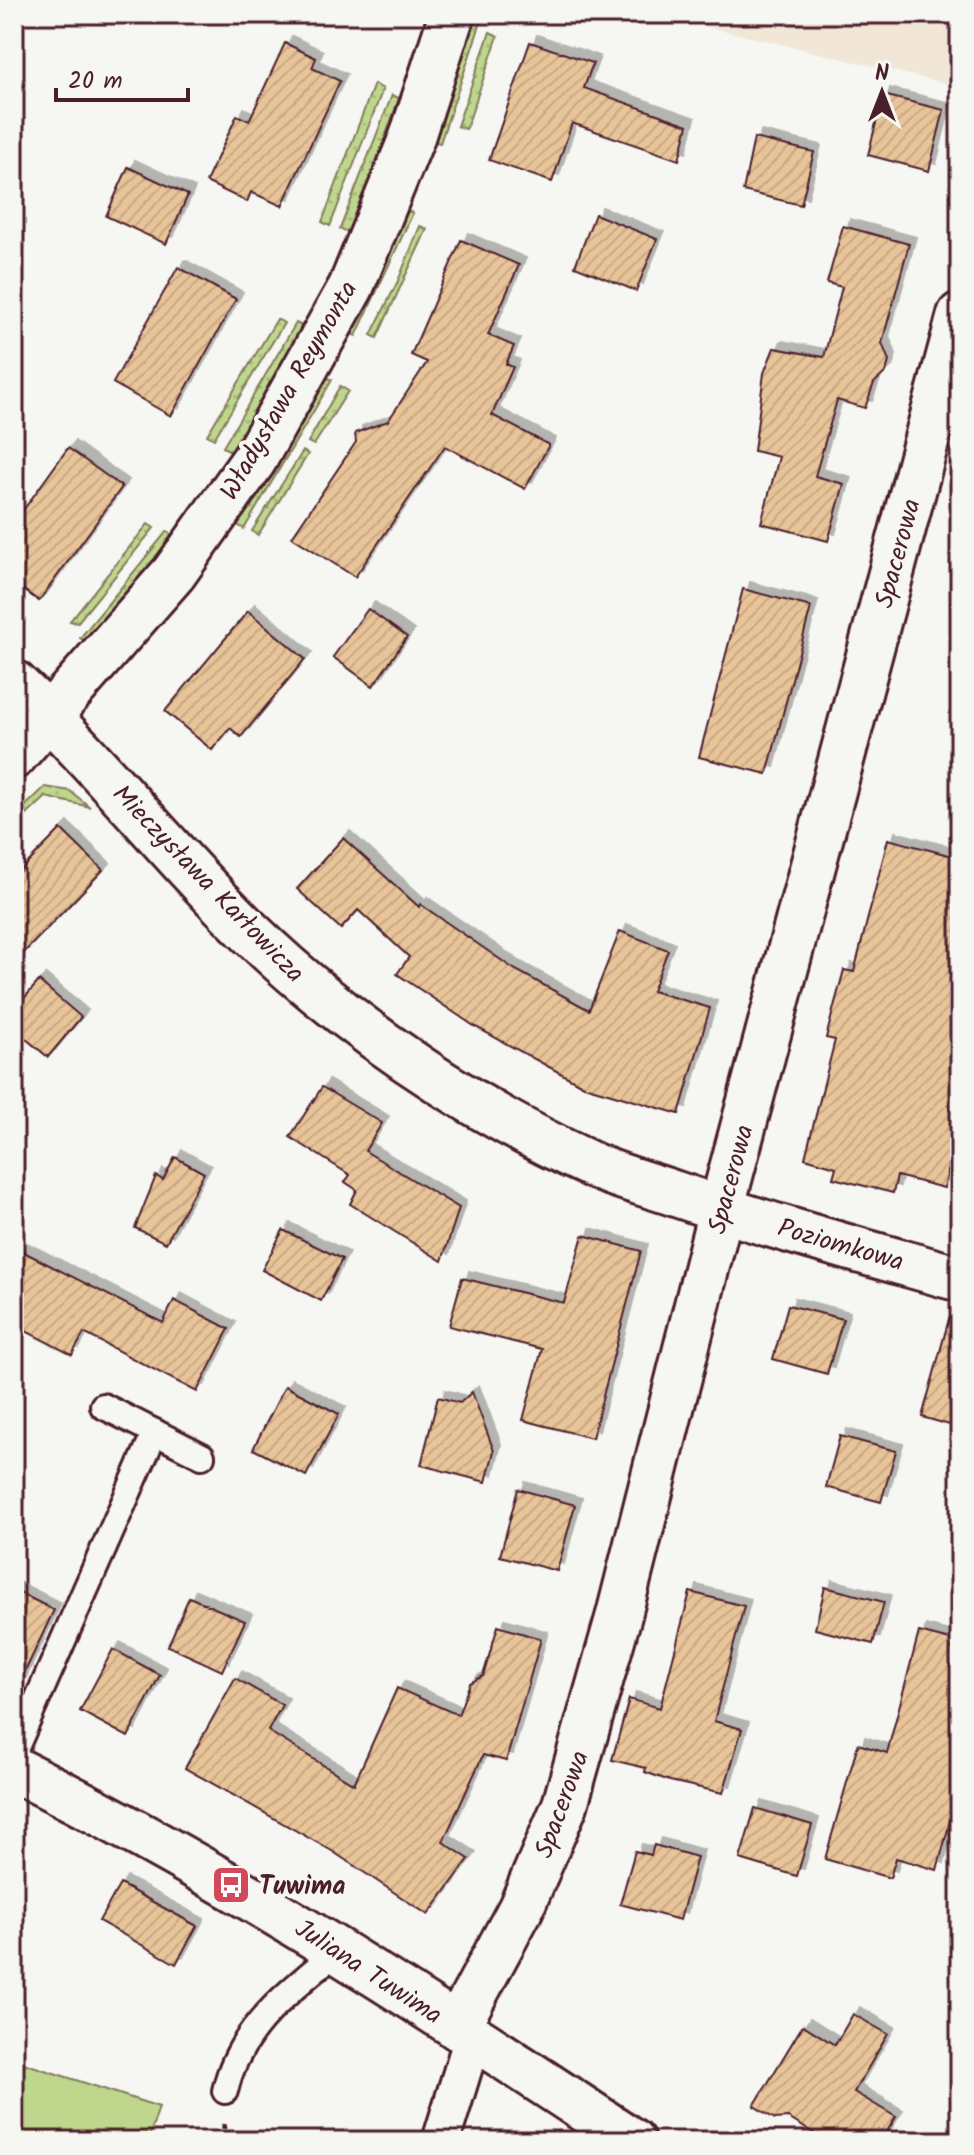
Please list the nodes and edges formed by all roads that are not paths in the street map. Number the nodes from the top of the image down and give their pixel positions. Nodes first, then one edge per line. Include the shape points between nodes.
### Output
1 (452, 14) edge
2 (960, 315) edge
3 (14, 683) edge
4 (50, 716) junction
5 (14, 756) edge
6 (721, 1210) junction
7 (960, 1279) edge
8 (103, 1406) dead end
9 (155, 1432) junction
10 (202, 1456) dead end
11 (14, 1752) edge
12 (14, 1769) edge
13 (338, 1950) junction
14 (465, 2032) junction
15 (225, 2091) dead end
16 (441, 2141) edge
17 (632, 2141) edge

1 - 4 street, Władysława Reymonta via 412,137 351,287 254,460 174,573
2 - 6 street, Spacerowa
3 - 4 street, Mieczysława Karłowicza
4 - 5 street, Władysława Reymonta
4 - 6 street, Mieczysława Karłowicza via 217,898 304,982 399,1053 494,1115 592,1165
6 - 7 street, Poziomkowa
6 - 14 street, Spacerowa via 619,1615 565,1805
8 - 9 lane
9 - 10 lane
9 - 11 lane
12 - 13 street, Juliana Tuwima via 171,1850
13 - 14 street, Juliana Tuwima
13 - 15 lane via 255,2026 230,2068
14 - 16 street
14 - 17 street, Juliana Tuwima

